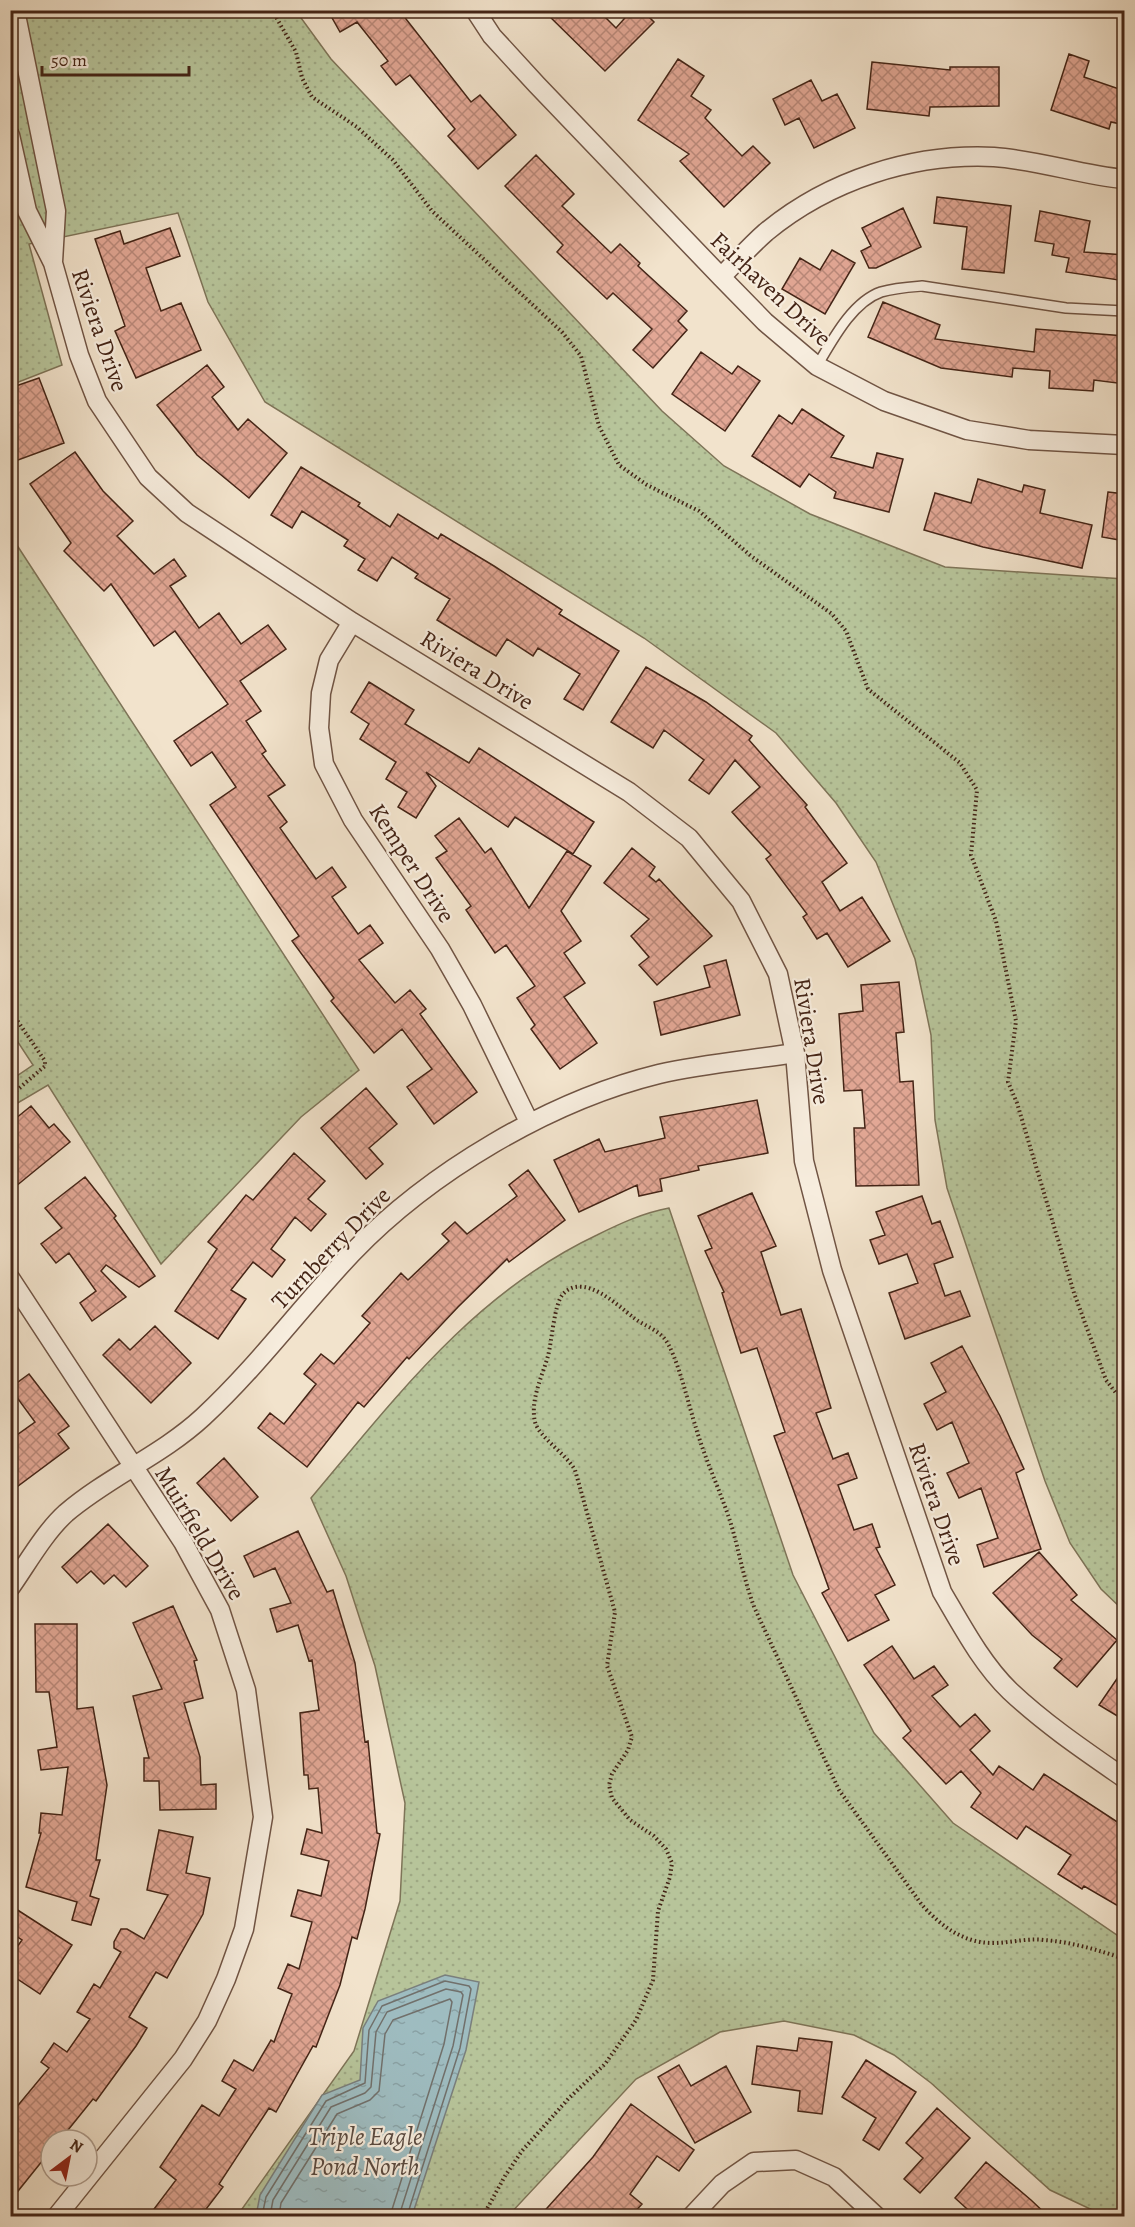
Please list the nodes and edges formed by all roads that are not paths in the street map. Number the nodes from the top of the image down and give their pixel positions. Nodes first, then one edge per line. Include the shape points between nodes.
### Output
1 (15, 10) edge
2 (475, 10) edge
3 (10, 135) edge
4 (1125, 179) edge
5 (53, 263) junction
6 (721, 277) junction
7 (1125, 311) edge
8 (817, 366) junction
9 (1125, 445) edge
10 (352, 622) junction
11 (795, 1053) junction
12 (529, 1122) junction
13 (10, 1278) edge
14 (133, 1468) junction
15 (10, 1588) edge
16 (1125, 1778) edge
17 (57, 2217) edge
18 (692, 2217) edge
19 (876, 2217) edge

1 - 5 street, Riviera Drive via 56,211
2 - 6 street, Fairhaven Drive via 492,36 537,85
3 - 5 street, Riviera Drive via 27,211
4 - 6 street via 993,157 920,161 881,169 828,192 767,232
5 - 10 street, Riviera Drive via 79,355 97,401 148,477 187,513
6 - 8 street, Fairhaven Drive via 765,322
7 - 8 lane via 1066,308 922,285 901,288 879,293 861,305
8 - 9 street, Fairhaven Drive via 884,401 967,430 1029,440
10 - 11 street, Riviera Drive via 629,792 689,838 741,901 778,974
10 - 12 street, Kemper Drive via 329,660 321,693 319,728 324,764 353,820 472,1005
11 - 12 street, Turnberry Drive via 659,1074 590,1096
11 - 16 street, Riviera Drive via 804,1161 831,1270 942,1592 969,1638 1009,1690 1059,1732
12 - 14 street, Turnberry Drive via 390,1216 351,1254 232,1390 193,1426
13 - 14 street, Muirfield Drive
14 - 15 street, Turnberry Drive via 65,1514
14 - 17 street, Muirfield Drive via 183,1542 220,1610 246,1690 263,1817 244,1929 207,2021 183,2059
18 - 19 street via 722,2184 754,2162 796,2160 834,2177

